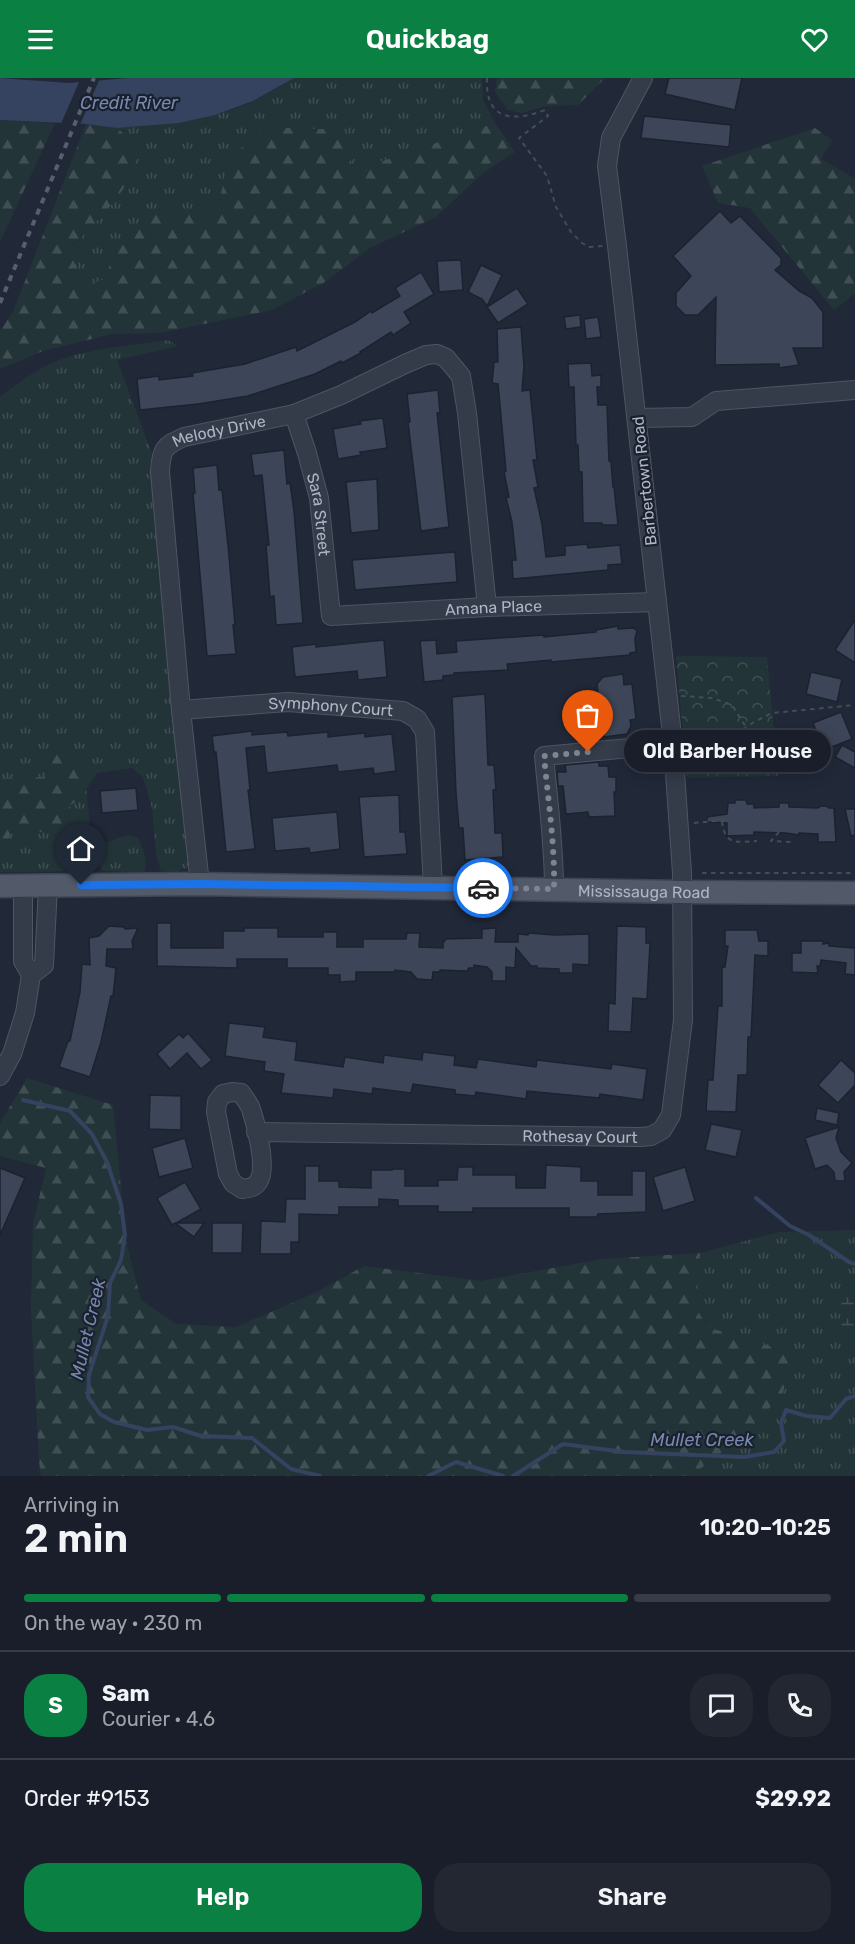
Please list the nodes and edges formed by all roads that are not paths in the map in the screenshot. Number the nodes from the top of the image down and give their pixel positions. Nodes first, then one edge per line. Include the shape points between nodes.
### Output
1 (643, 78) edge
2 (855, 390) edge
3 (294, 414) junction
4 (637, 418) junction
5 (657, 602) junction
6 (487, 607) junction
7 (331, 616) joint
8 (181, 710) junction
9 (673, 744) junction
10 (200, 884) junction
11 (0, 886) edge
12 (23, 886) junction
13 (48, 886) junction
14 (433, 887) junction
15 (554, 889) junction
16 (682, 892) junction
17 (855, 893) edge
18 (31, 975) junction
19 (0, 1076) edge
20 (256, 1132) junction

1 - 4 street, Barbertown Road via 611,138 607,166
2 - 4 street via 716,402 692,417
3 - 6 street, Melody Drive via 426,355 446,358 461,376 467,412
3 - 7 street, Sara Street via 319,498
3 - 8 street, Melody Drive via 184,437 171,443 160,456
4 - 5 street, Barbertown Road
5 - 6 street, Amana Place
5 - 9 street, Barbertown Road
6 - 7 street, Amana Place
8 - 10 street, Melody Drive
8 - 14 street, Symphony Court via 288,702 403,711 417,719 425,732
9 - 15 street via 544,756
9 - 16 street, Barbertown Road
10 - 13 main road, Mississauga Road
10 - 14 main road, Mississauga Road
11 - 12 main road, Mississauga Road
12 - 13 main road, Mississauga Road
12 - 18 street via 23,961
13 - 18 street via 44,965
14 - 15 main road, Mississauga Road
15 - 16 main road, Mississauga Road
16 - 17 main road, Mississauga Road
16 - 20 street, Rothesay Court via 683,1020 671,1115 657,1133 640,1137
18 - 19 street via 25,1013 12,1054
20 - 20 street via 250,1107 241,1093 223,1094 216,1112 228,1174 232,1183 242,1189 252,1188 259,1181 263,1167

